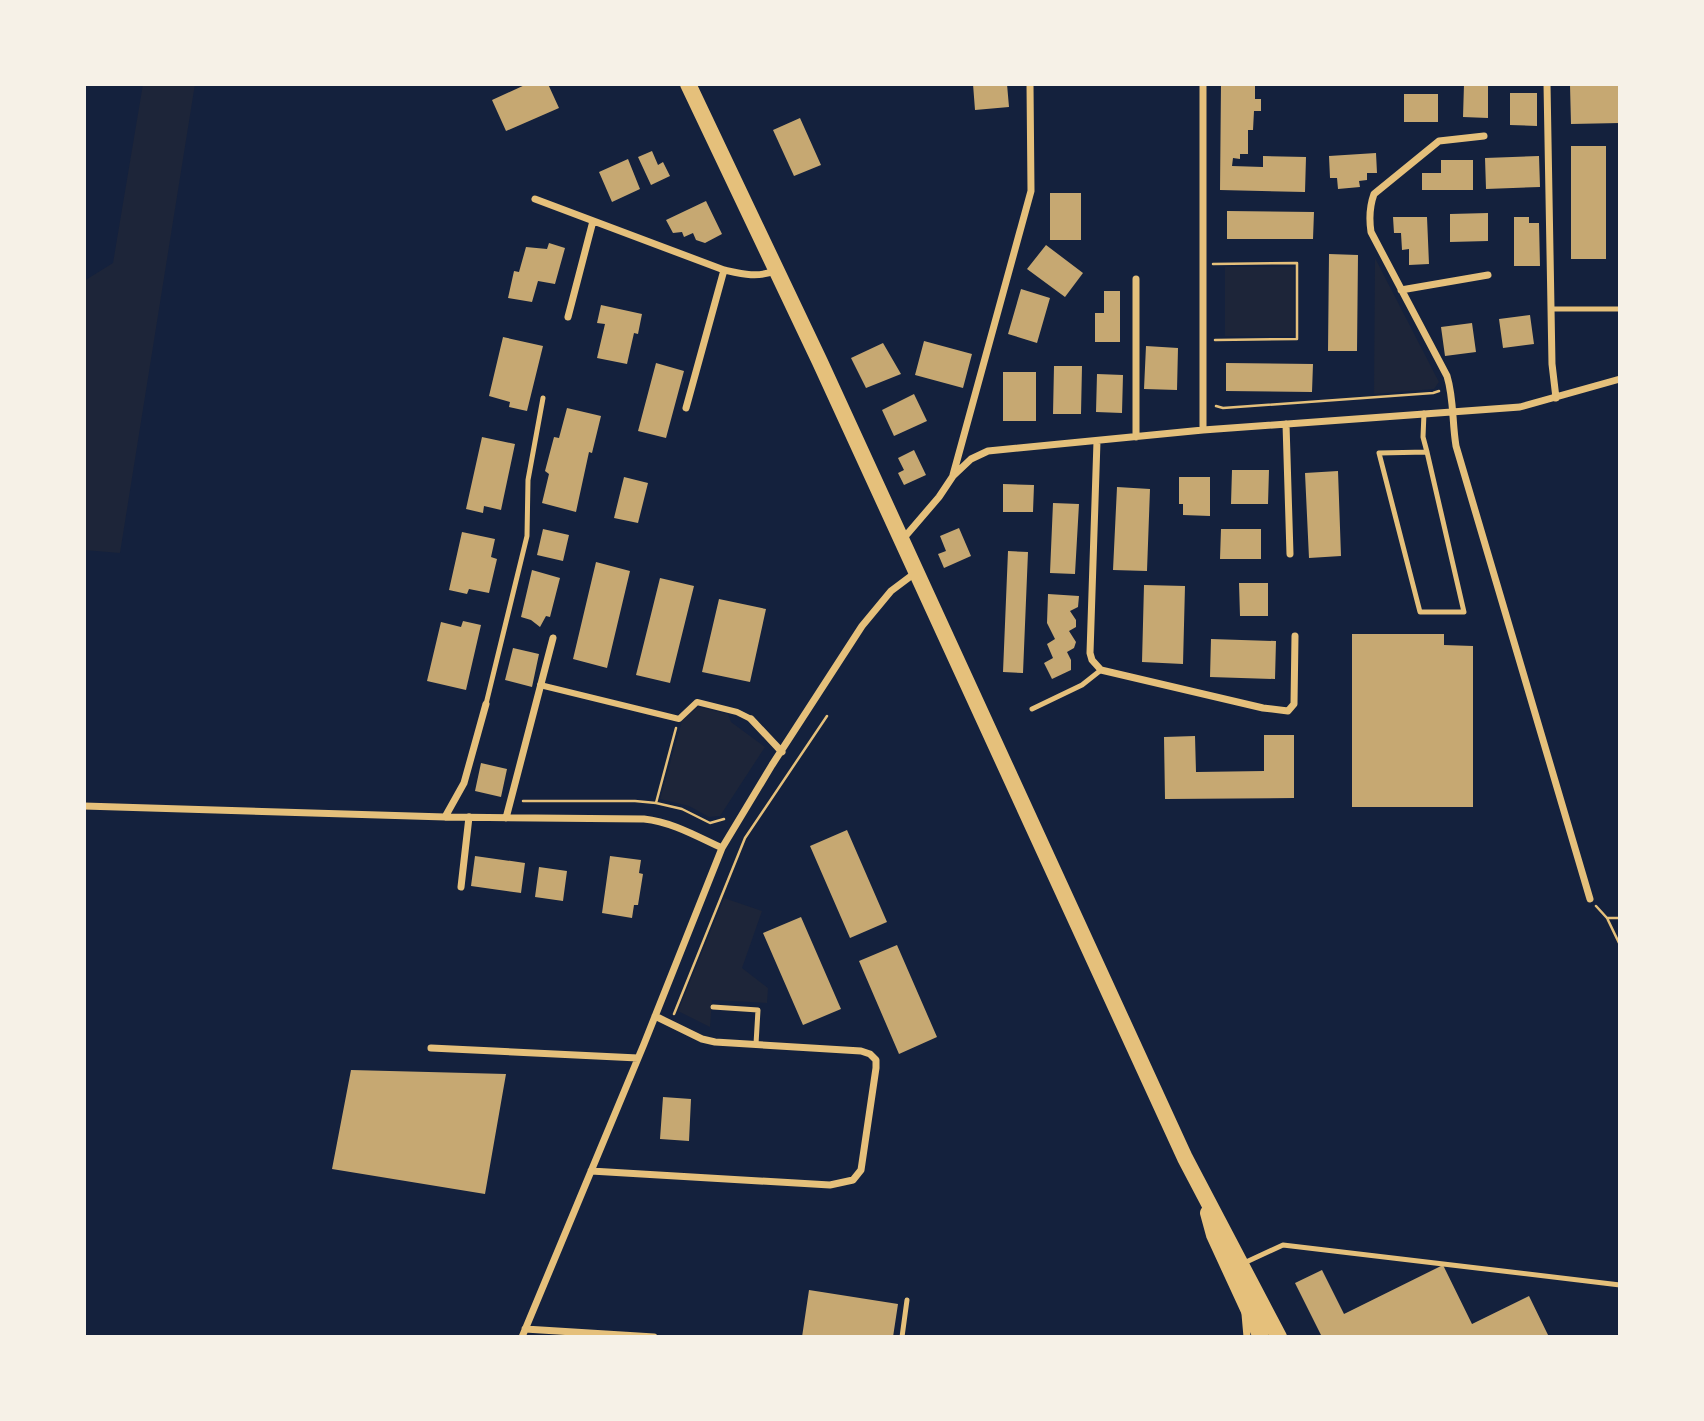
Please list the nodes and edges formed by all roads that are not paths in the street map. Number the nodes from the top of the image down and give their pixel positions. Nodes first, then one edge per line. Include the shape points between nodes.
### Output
1 (688, 84) edge
2 (1030, 84) edge
3 (1203, 84) edge
4 (1547, 84) edge
5 (1484, 136) dead end
6 (535, 199) dead end
7 (593, 221) junction
8 (724, 270) junction
9 (775, 271) junction
10 (1488, 275) dead end
11 (1136, 279) dead end
12 (1401, 290) junction
13 (1551, 309) junction
14 (1620, 309) edge
15 (568, 317) dead end
16 (1620, 379) edge
17 (543, 398) dead end
18 (1556, 398) junction
19 (686, 408) dead end
20 (1453, 412) junction
21 (1424, 413) junction
22 (1286, 424) junction
23 (1203, 430) junction
24 (1136, 437) junction
25 (1097, 441) junction
26 (1427, 452) junction
27 (953, 476) junction
28 (901, 542) junction
29 (1290, 554) dead end
30 (915, 573) junction
31 (1295, 636) dead end
32 (553, 638) dead end
33 (1101, 670) junction
34 (540, 685) junction
35 (486, 704) joint
36 (1032, 709) dead end
37 (751, 719) joint
38 (782, 752) junction
39 (84, 806) edge
40 (445, 817) junction
41 (469, 817) junction
42 (506, 818) junction
43 (722, 848) junction
44 (461, 887) dead end
45 (1590, 899) road end
46 (713, 1007) dead end
47 (655, 1016) junction
48 (756, 1044) junction
49 (430, 1048) dead end
50 (638, 1058) junction
51 (591, 1171) junction
52 (1201, 1191) junction
53 (1243, 1264) junction
54 (1620, 1285) edge
55 (907, 1300) dead end
56 (1244, 1300) junction
57 (1264, 1304) junction
58 (523, 1333) edge
59 (654, 1337) edge
60 (901, 1337) edge
61 (1247, 1337) edge
62 (1261, 1337) edge
63 (1272, 1337) edge
64 (1279, 1337) edge

1 - 9 main road
2 - 27 street via 1031,191
3 - 23 street
4 - 13 street
5 - 12 street via 1439,141 1374,194 1371,232
6 - 7 street
7 - 8 street
7 - 15 street
8 - 9 street via 763,276
8 - 19 street
9 - 28 main road
10 - 12 street
11 - 24 street
12 - 20 street via 1447,376
13 - 14 lane
13 - 18 street
16 - 18 street
17 - 35 lane via 528,480 527,536
18 - 20 street via 1520,407
20 - 21 street
20 - 45 street via 1456,446
21 - 22 street
21 - 26 lane
22 - 23 street
22 - 29 street
23 - 24 street
24 - 25 street
25 - 27 street via 988,451
25 - 33 street via 1090,653
26 - 26 lane via 1379,453 1420,612 1464,612
27 - 28 street
28 - 30 main road
30 - 38 street via 891,591 862,626
30 - 52 main road
31 - 33 street via 1294,704 1288,711
32 - 34 street
33 - 36 lane via 1082,685
34 - 37 street via 679,719 697,702
34 - 42 street
35 - 40 street via 470,768
37 - 38 street
38 - 43 street
39 - 40 street
40 - 41 street
41 - 42 street
41 - 44 street
42 - 43 street via 653,820
43 - 47 street
46 - 48 lane via 758,1010
47 - 48 street via 702,1039
47 - 50 street
48 - 51 street via 861,1051 876,1060 860,1170 853,1180 830,1185
49 - 50 street
50 - 51 street
51 - 58 street
52 - 53 main road
52 - 56 main road via 1214,1235
53 - 54 lane via 1283,1245
53 - 57 main road
55 - 60 lane
56 - 61 street
56 - 62 main road
57 - 63 street
57 - 64 main road
58 - 59 street

